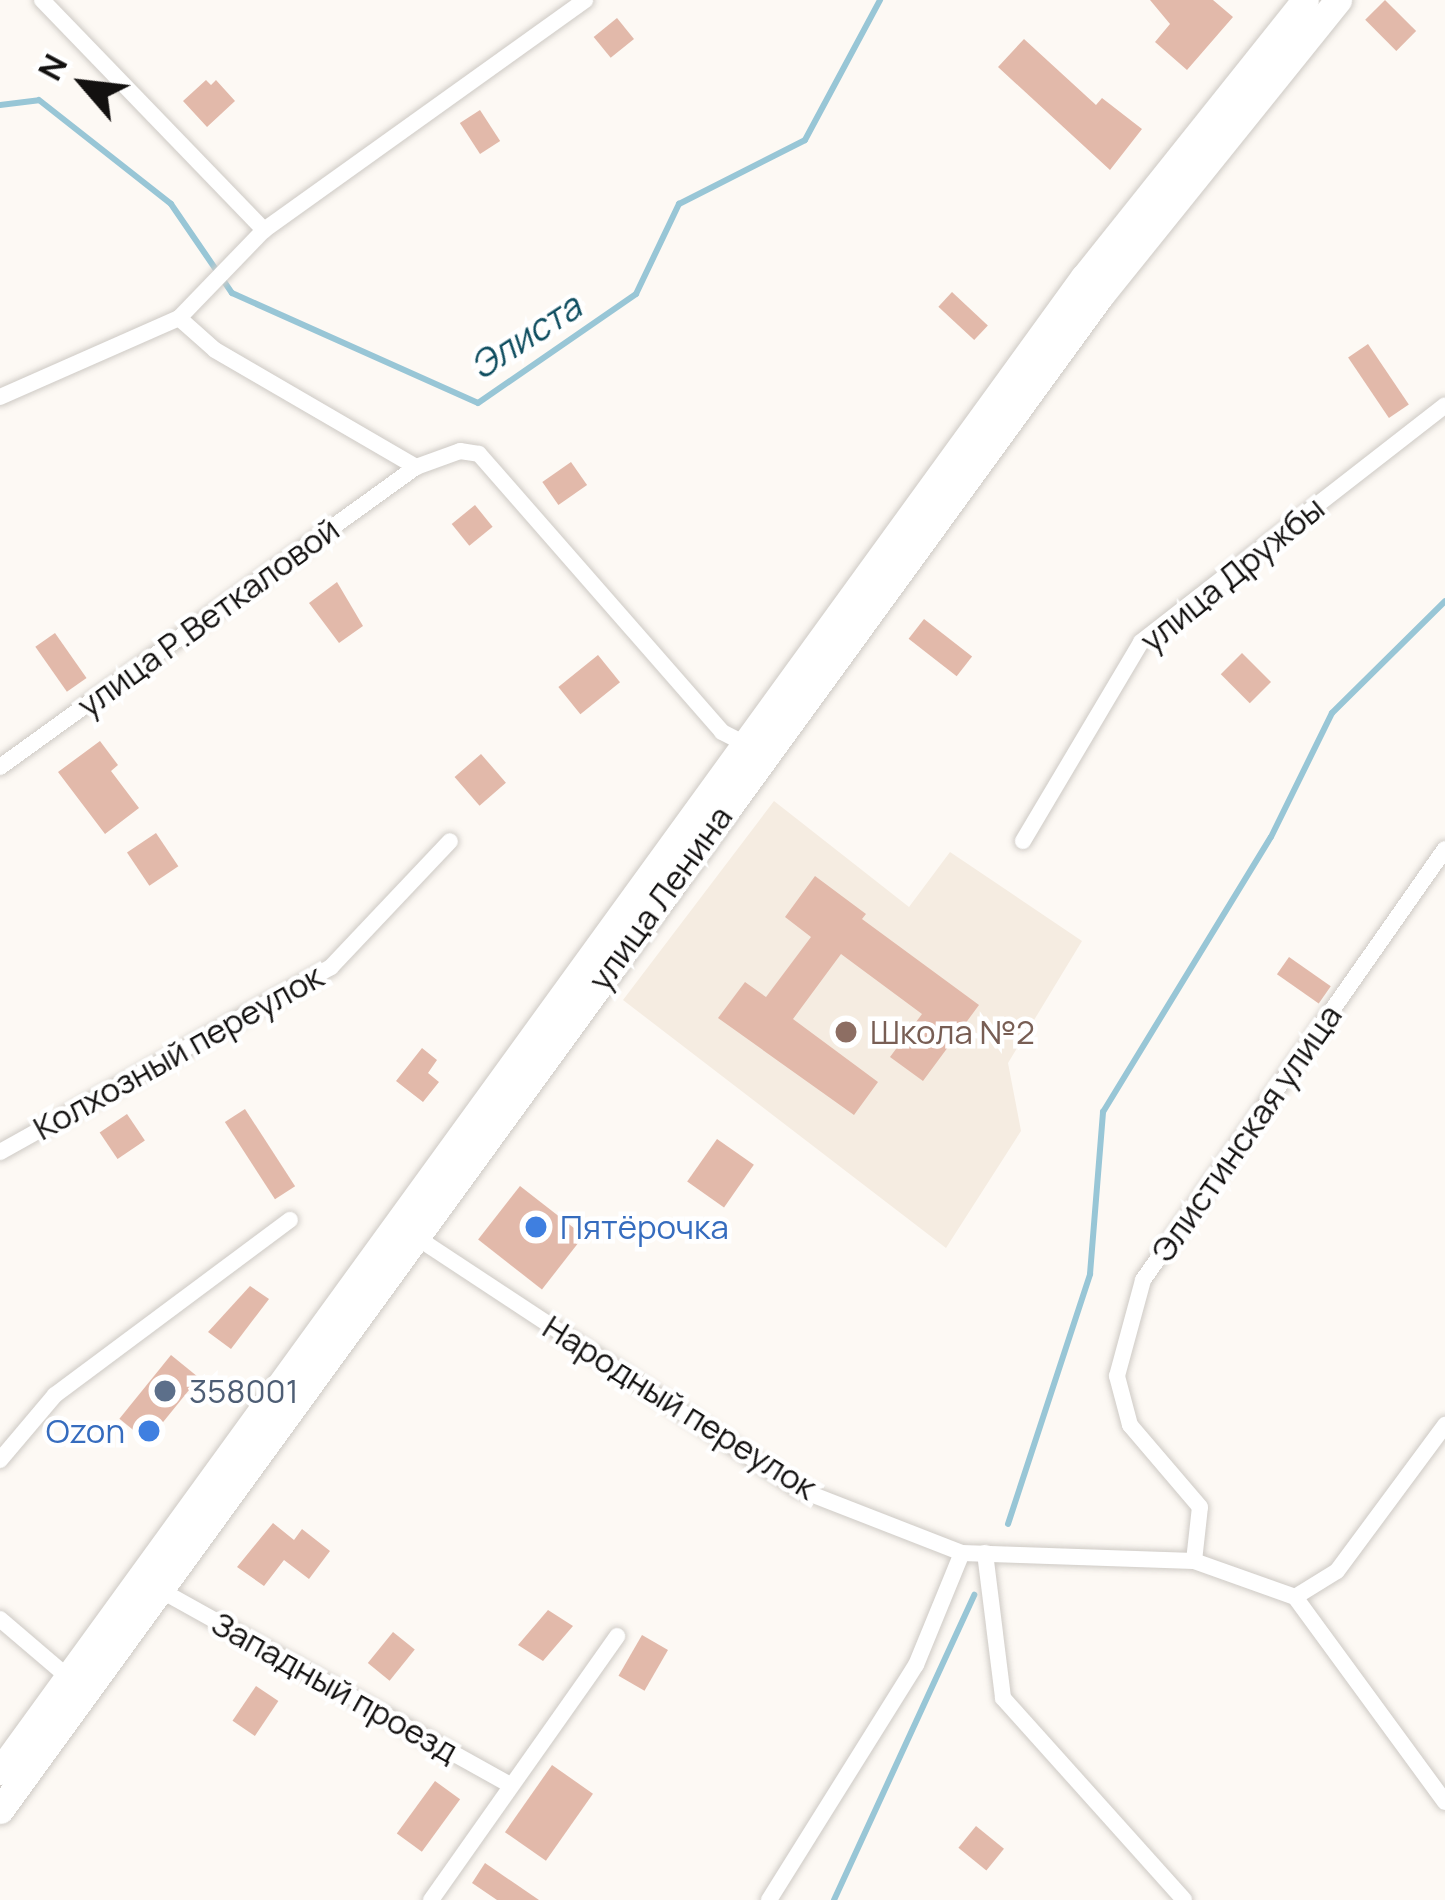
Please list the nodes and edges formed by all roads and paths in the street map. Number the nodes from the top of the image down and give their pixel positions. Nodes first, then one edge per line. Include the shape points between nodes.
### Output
1 (42, 0) edge
2 (585, 0) edge
3 (1305, 0) edge
4 (1338, 0) edge
5 (264, 230) junction
6 (178, 318) junction
7 (0, 397) edge
8 (1445, 405) edge
9 (416, 467) junction
10 (754, 749) junction
11 (0, 767) edge
12 (450, 841) dead end
13 (1023, 841) dead end
14 (1445, 849) edge
15 (0, 1152) edge
16 (290, 1220) dead end
17 (407, 1231) junction
18 (1445, 1425) edge
19 (0, 1460) edge
20 (962, 1553) junction
21 (985, 1553) junction
22 (1194, 1561) junction
23 (160, 1590) junction
24 (1295, 1597) junction
25 (0, 1619) edge
26 (617, 1636) dead end
27 (68, 1677) junction
28 (0, 1771) edge
29 (509, 1784) junction
30 (1445, 1802) edge
31 (0, 1810) edge
32 (430, 1900) edge
33 (769, 1900) edge
34 (1184, 1900) edge

1 - 5 street
2 - 5 street
3 - 10 main road, улица Ленина via 1084,277
4 - 10 main road, улица Ленина
5 - 6 street
6 - 7 street
6 - 9 street via 215,350
8 - 13 street, улица Дружбы via 1141,642
9 - 10 street via 479,454 722,732
9 - 11 street, улица Р.Веткаловой
10 - 17 main road, улица Ленина
12 - 15 street, Колхозный переулок via 332,967
14 - 22 street, Элистинская улица via 1143,1280 1117,1376 1130,1425 1200,1507
16 - 19 street via 55,1395
17 - 20 street, Народный переулок via 798,1489
17 - 23 main road, улица Ленина
17 - 27 main road, улица Ленина
18 - 24 street via 1337,1571
20 - 21 street, Народный переулок
20 - 33 street via 916,1665
21 - 22 street, Народный переулок
21 - 34 street via 1003,1698
22 - 24 street, Народный переулок
23 - 29 street, Западный проезд
23 - 31 main road, улица Ленина
24 - 30 street
25 - 27 street
26 - 29 street
27 - 28 main road, улица Ленина
29 - 32 street

